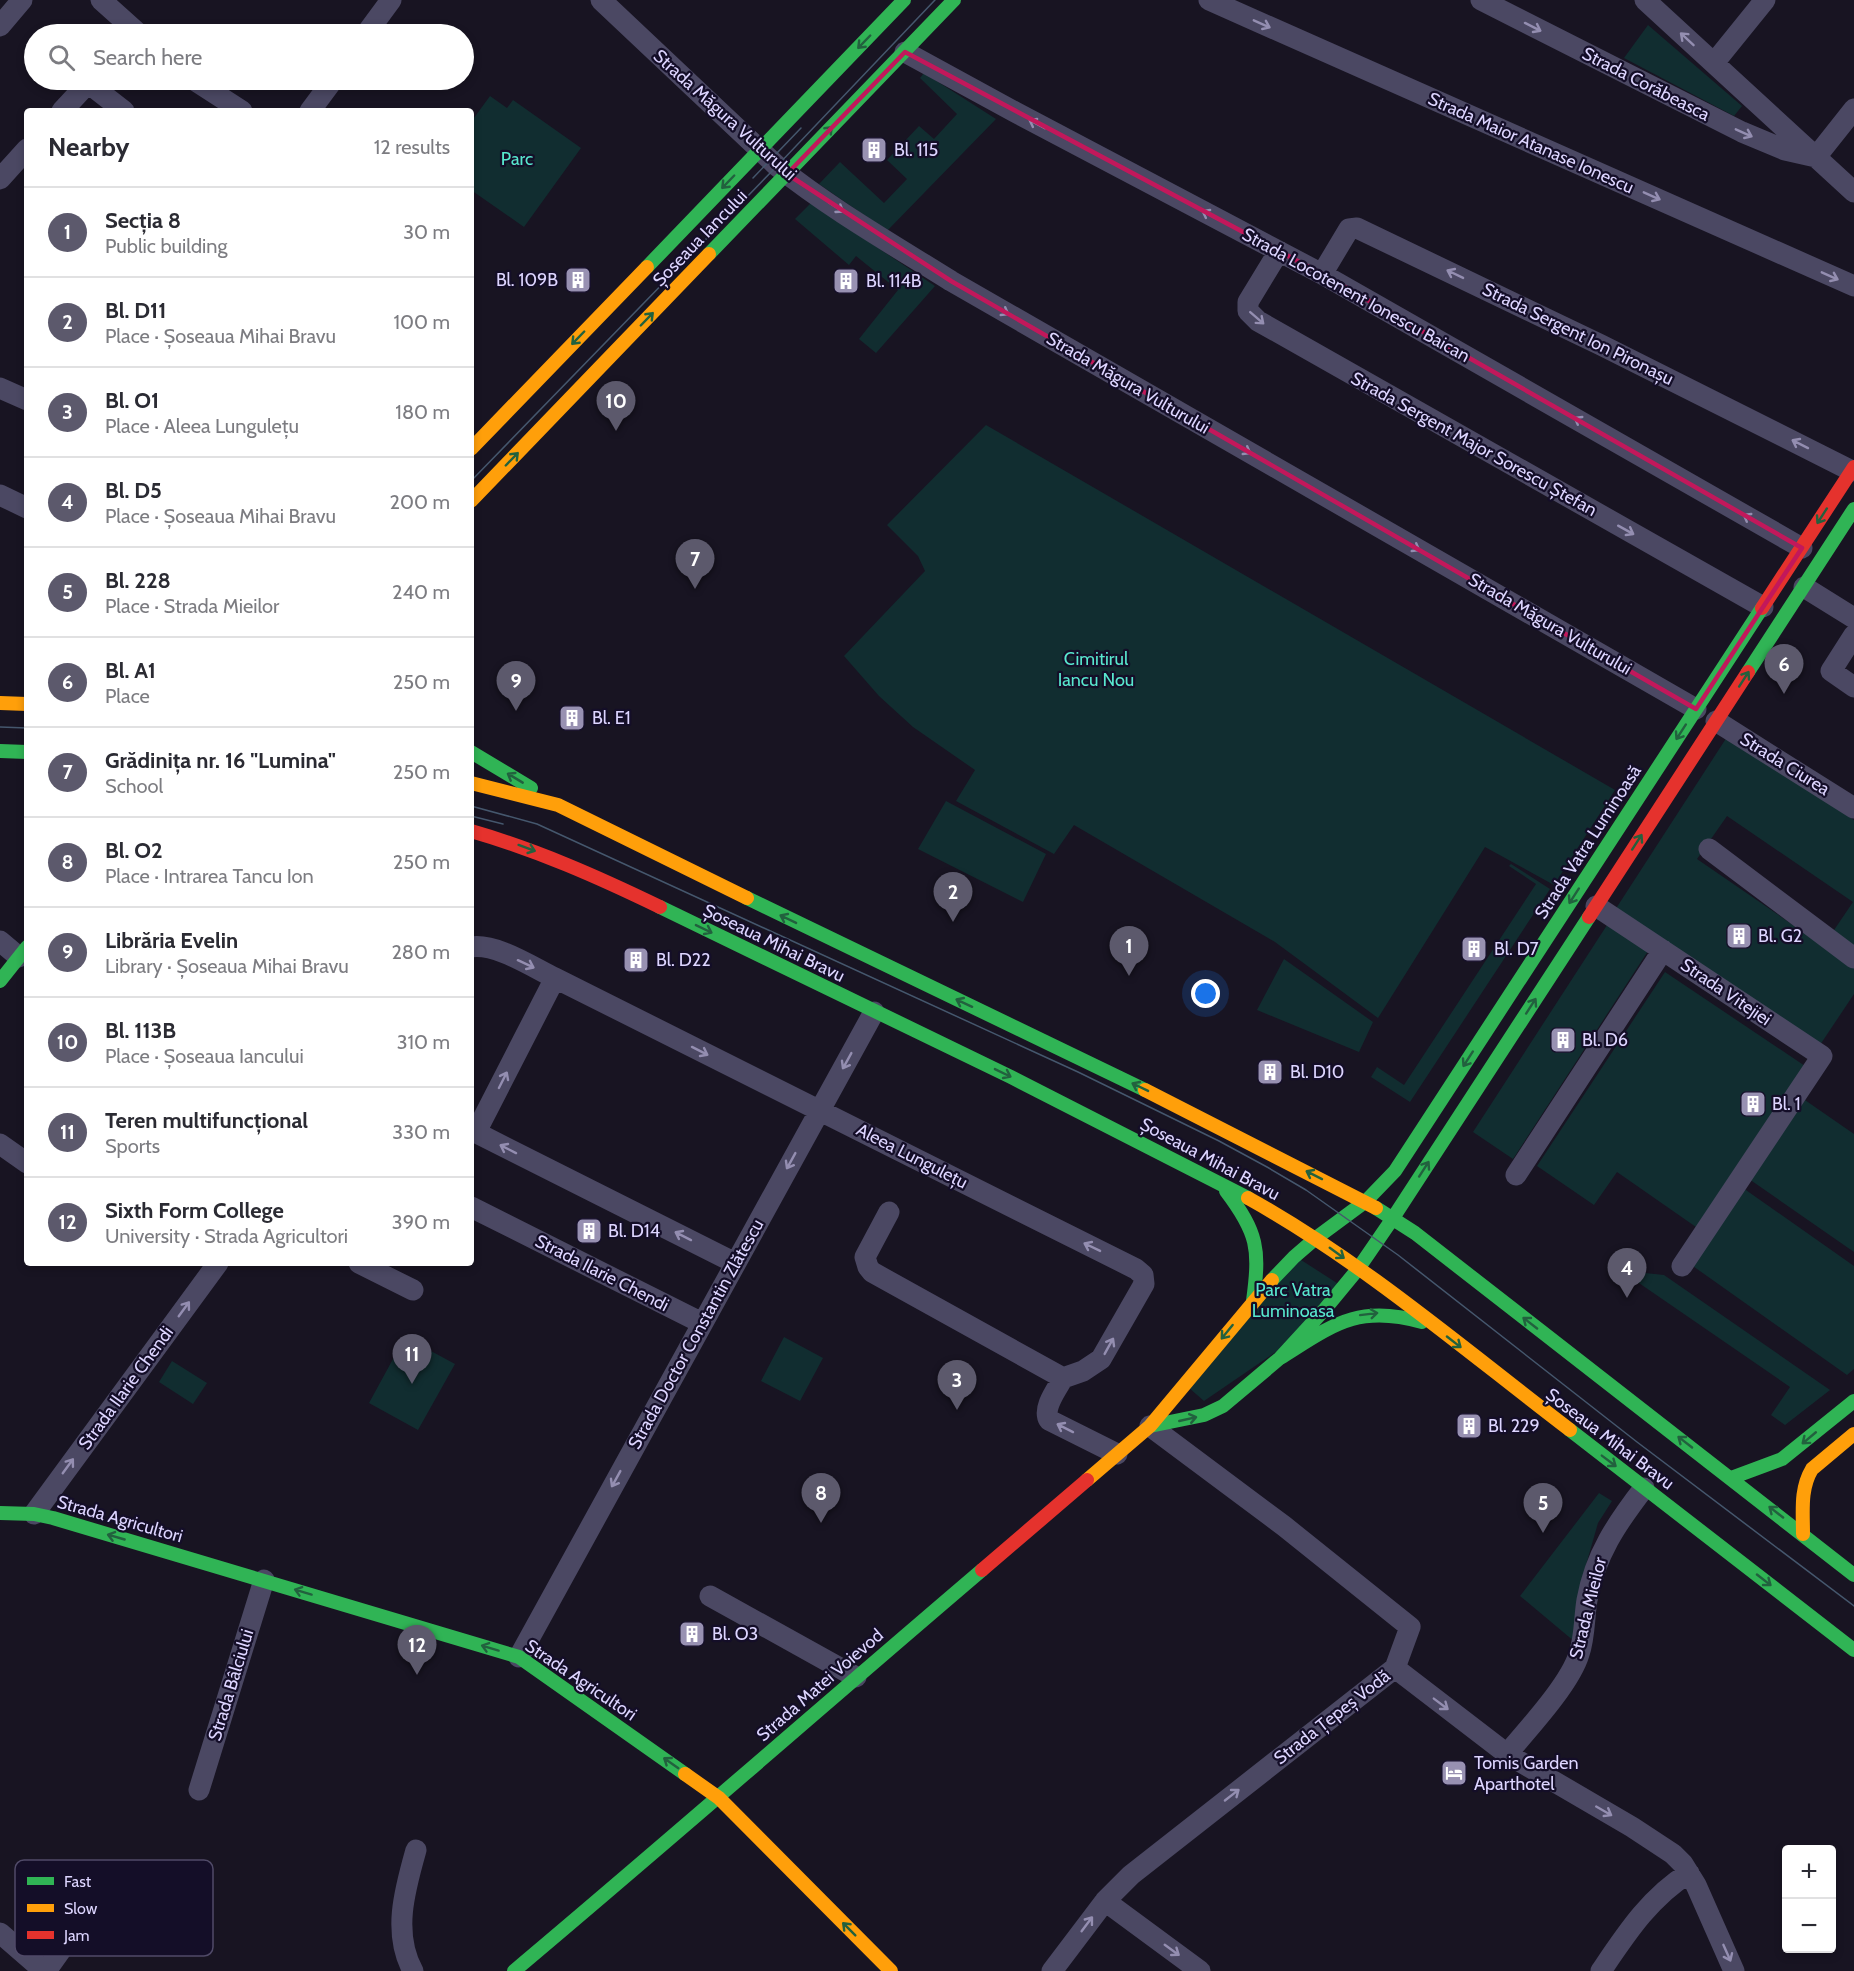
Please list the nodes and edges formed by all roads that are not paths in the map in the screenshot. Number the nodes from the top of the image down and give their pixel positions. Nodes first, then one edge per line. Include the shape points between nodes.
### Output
1 (22, 0) edge
2 (101, 0) edge
3 (391, 0) edge
4 (601, 0) edge
5 (904, 0) edge
6 (954, 0) edge
7 (1209, 0) edge
8 (1481, 0) edge
9 (1645, 0) edge
10 (1766, 0) edge
11 (128, 24) edge
12 (373, 24) edge
13 (0, 26) edge
14 (905, 52) junction
15 (1714, 63) junction
16 (82, 90) edge
17 (97, 90) edge
18 (209, 90) edge
19 (326, 90) edge
20 (65, 108) edge
21 (120, 108) edge
22 (237, 108) edge
23 (312, 108) edge
24 (1854, 109) edge
25 (759, 150) junction
26 (24, 152) edge
27 (1816, 156) junction
28 (787, 174) junction
29 (0, 179) edge
30 (1854, 192) edge
31 (1279, 251) junction
32 (1322, 274) junction
33 (1854, 286) edge
34 (0, 388) edge
35 (24, 399) edge
36 (474, 446) edge
37 (1853, 469) edge
38 (0, 495) edge
39 (474, 498) edge
40 (24, 507) edge
41 (1854, 509) edge
42 (1802, 548) junction
43 (1804, 586) junction
44 (1763, 607) junction
45 (1854, 618) edge
46 (1854, 634) edge
47 (1854, 687) edge
48 (0, 703) edge
49 (24, 704) edge
50 (1696, 709) junction
51 (1716, 721) junction
52 (0, 751) edge
53 (24, 752) edge
54 (474, 754) edge
55 (474, 784) edge
56 (558, 805) junction
57 (1854, 808) edge
58 (474, 832) edge
59 (1709, 849) dead end
60 (1596, 906) junction
61 (0, 942) edge
62 (474, 946) edge
63 (1663, 950) junction
64 (23, 952) edge
65 (1854, 958) edge
66 (555, 978) junction
67 (0, 981) edge
68 (874, 1012) junction
69 (820, 1110) junction
70 (474, 1131) edge
71 (0, 1144) edge
72 (24, 1161) edge
73 (1516, 1175) dead end
74 (1220, 1183) junction
75 (1366, 1202) junction
76 (474, 1209) edge
77 (889, 1212) dead end
78 (1393, 1218) junction
79 (1337, 1222) joint
80 (1316, 1238) junction
81 (735, 1263) junction
82 (216, 1266) edge
83 (365, 1266) edge
84 (1682, 1266) dead end
85 (1358, 1269) junction
86 (413, 1290) dead end
87 (1253, 1301) junction
88 (702, 1323) junction
89 (1436, 1328) junction
90 (1280, 1358) junction
91 (1063, 1378) junction
92 (1854, 1401) edge
93 (1150, 1426) junction
94 (1854, 1434) edge
95 (1117, 1454) junction
96 (1731, 1478) junction
97 (1644, 1488) junction
98 (0, 1513) edge
99 (34, 1514) junction
100 (1803, 1534) junction
101 (1854, 1575) edge
102 (264, 1580) junction
103 (710, 1596) dead end
104 (1854, 1650) edge
105 (519, 1657) junction
106 (1395, 1668) junction
107 (856, 1677) junction
108 (1507, 1754) junction
109 (199, 1790) dead end
110 (718, 1798) junction
111 (416, 1850) dead end
112 (1689, 1873) junction
113 (1105, 1901) junction
114 (0, 1933) edge
115 (15, 1946) edge
116 (27, 1956) edge
117 (56, 1956) edge
118 (45, 1971) edge
119 (413, 1971) edge
120 (514, 1971) edge
121 (891, 1971) edge
122 (1052, 1971) edge
123 (1200, 1971) edge
124 (1601, 1971) edge
125 (1734, 1971) edge

1 - 13 street
2 - 11 street
3 - 12 street
4 - 25 street, Strada Măgura Vulturului
5 -> 25 main road, Șoseaua Iancului
6 - 14 main road, Șoseaua Iancului
7 -> 33 street, Strada Maior Atanase Ionescu
8 -> 27 street, Strada Corăbeasca via 1742,132 1785,150
15 -> 9 street
10 - 15 street
28 -> 14 main road, Șoseaua Iancului
31 -> 14 street, Strada Locotenent Ionescu Baican
15 - 27 street
16 - 20 street
17 - 21 street
18 - 22 street
19 - 23 street
24 - 27 street
25 - 28 street, Strada Măgura Vulturului
25 -> 36 main road, Șoseaua Iancului
26 - 29 street
27 - 30 street
39 -> 28 main road, Șoseaua Iancului
28 -> 50 street, Strada Măgura Vulturului via 961,287
31 - 32 street, Strada Locotenent Ionescu Baican
31 -> 44 street, Strada Sergent Major Sorescu Ștefan via 1248,302 1248,311 1258,321
37 -> 32 street, Strada Sergent Ion Pironașu via 1357,228 1349,229
42 -> 32 street, Strada Locotenent Ionescu Baican
34 - 35 street
37 -> 42 main road, Strada Vatra Luminoasă
38 - 40 street
41 - 43 main road
42 - 44 main road, Strada Vatra Luminoasă
43 - 45 street
51 -> 43 main road
44 - 50 main road, Strada Vatra Luminoasă
46 - 47 street via 1831,670
48 - 49 main road
50 - 51 main road
50 -> 75 main road, Strada Vatra Luminoasă via 1395,1171
51 - 57 street, Strada Ciurea
60 -> 51 main road
52 - 53 main road
56 -> 54 main road
55 - 56 main road, Șoseaua Mihai Bravu
75 -> 56 main road, Șoseaua Mihai Bravu via 1169,1101
58 -> 68 main road, Șoseaua Mihai Bravu via 522,846 608,882
59 - 65 street
60 - 63 street, Strada Vitejiei
78 -> 60 main road
61 - 64 street
62 -> 66 street, Aleea Lungulețu via 496,950
63 - 73 street
63 - 84 street, Strada Vitejiei via 1822,1056
64 - 67 main road
66 -> 69 street, Aleea Lungulețu
70 -> 66 street
68 -> 69 street, Strada Doctor Constantin Zlătescu
68 -> 74 main road, Șoseaua Mihai Bravu
69 -> 81 street, Strada Doctor Constantin Zlătescu
91 -> 69 street, Aleea Lungulețu via 1101,1359 1144,1284 1143,1275
81 -> 70 street
71 - 72 street
74 - 80 main road, Șoseaua Mihai Bravu
74 - 87 main road via 1254,1232 1258,1261
75 - 78 main road, Șoseaua Mihai Bravu
75 - 79 main road, Strada Vatra Luminoasă
76 - 88 street, Strada Ilarie Chendi
77 - 91 street via 864,1257 872,1272
78 - 85 main road, Strada Matei Voievod
96 -> 78 main road, Șoseaua Mihai Bravu
79 - 80 main road, Strada Matei Voievod
80 -> 85 main road, Șoseaua Mihai Bravu
80 - 87 main road, Strada Matei Voievod
81 - 88 street, Strada Doctor Constantin Zlătescu
99 -> 82 street, Strada Ilarie Chendi
83 - 86 street
85 - 89 main road, Șoseaua Mihai Bravu
85 - 90 main road, Strada Matei Voievod
87 -> 93 main road, Strada Matei Voievod
88 -> 105 street, Strada Doctor Constantin Zlătescu
90 -> 89 main road via 1328,1329 1361,1315 1393,1314
89 -> 97 main road, Șoseaua Mihai Bravu
93 -> 90 main road, Strada Matei Voievod via 1204,1415 1223,1406
95 -> 91 street via 1050,1420 1048,1409
92 -> 96 main road via 1782,1459
93 - 95 main road, Strada Matei Voievod
93 - 106 street, Strada Țepeș Vodă via 1410,1627
94 - 100 main road via 1807,1475
95 - 107 main road, Strada Matei Voievod
100 -> 96 main road, Șoseaua Mihai Bravu
97 -> 104 main road, Șoseaua Mihai Bravu
97 - 108 street, Strada Mieilor via 1600,1555 1587,1600 1580,1654 1573,1669
98 - 99 main road, Strada Agricultori
102 -> 99 main road, Strada Agricultori
100 - 101 main road, Șoseaua Mihai Bravu
105 -> 102 main road, Strada Agricultori
102 - 109 street, Strada Bâlciului
103 - 107 street
110 -> 105 main road, Strada Agricultori
106 -> 108 street
113 -> 106 street, Strada Țepeș Vodă via 1131,1875
107 - 110 main road, Strada Matei Voievod
108 -> 112 street via 1660,1845
110 - 120 main road, Strada Matei Voievod
121 -> 110 main road, Strada Agricultori
111 - 119 street via 404,1895 402,1929 404,1949
112 - 124 street via 1668,1888 1633,1924
112 -> 125 street
122 -> 113 street, Strada Țepeș Vodă
113 -> 123 street
114 - 115 street
116 - 118 street
117 - 118 street

